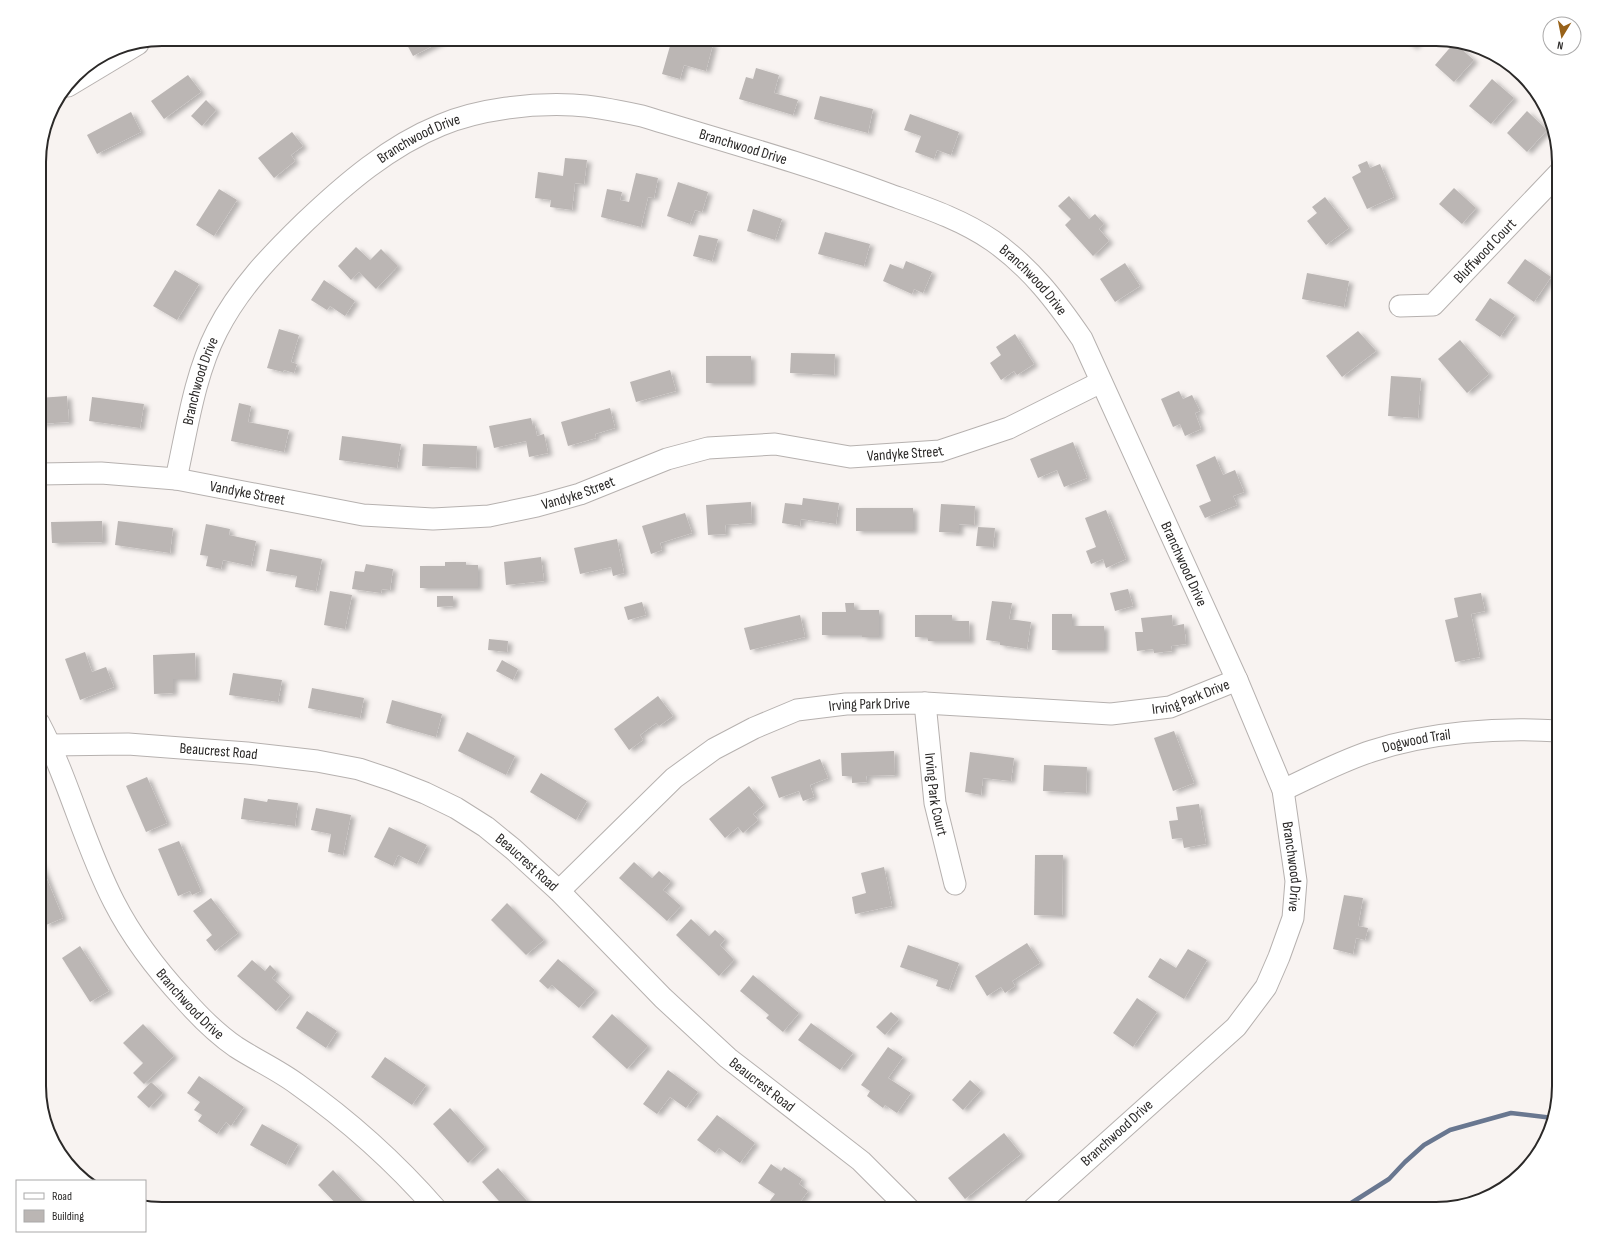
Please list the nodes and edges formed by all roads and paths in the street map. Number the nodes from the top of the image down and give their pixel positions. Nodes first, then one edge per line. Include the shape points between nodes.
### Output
1 (123, 53) edge
2 (83, 77) edge
3 (1552, 180) edge
4 (1400, 306) dead end
5 (1101, 382) junction
6 (46, 474) edge
7 (176, 479) junction
8 (1237, 680) junction
9 (925, 703) junction
10 (1552, 731) edge
11 (46, 746) edge
12 (46, 748) edge
13 (1283, 790) junction
14 (955, 884) dead end
15 (560, 891) junction
16 (430, 1202) edge
17 (902, 1202) edge
18 (1040, 1202) edge

1 - 2 street
3 - 4 street, Bluffwood Court via 1433,305
5 - 7 street, Vandyke Street via 1009,428 940,451 850,457 775,444 708,448 667,460 580,494 489,516 433,519 363,515
5 - 7 street, Branchwood Drive via 1082,339 1040,282 992,241 943,214 856,183 642,116 608,108 573,105 503,109 441,124 386,155 315,212 251,278 217,331 206,357 194,397
5 - 8 street, Branchwood Drive
6 - 7 street, Vandyke Street via 101,473
8 - 9 street, Irving Park Drive via 1170,707 1111,714
8 - 13 street, Branchwood Drive
9 - 14 street, Irving Park Court via 935,803
9 - 15 street, Irving Park Drive via 846,704 797,710 754,728 714,749 674,778
10 - 13 street, Dogwood Trail via 1498,731 1414,740 1373,750 1340,762
11 - 15 street, Beaucrest Road via 128,744 247,753 317,761 358,769 425,792 456,808 486,827
12 - 16 street, Branchwood Drive via 114,902 131,932 183,998 235,1046 295,1082 335,1112 413,1182
13 - 18 street, Branchwood Drive via 1296,881 1294,918 1266,987 1236,1027
15 - 17 street, Beaucrest Road via 663,998 728,1058 861,1162

